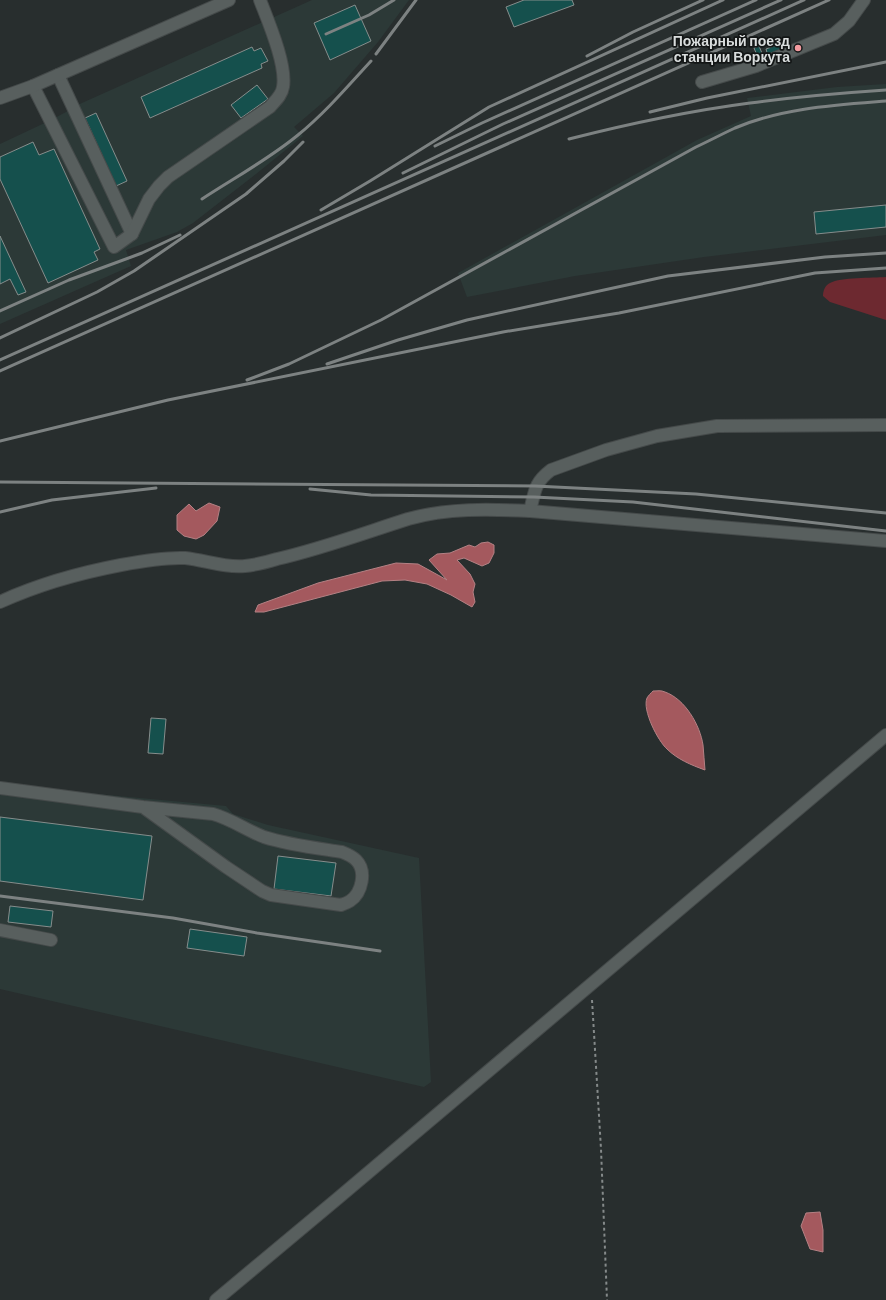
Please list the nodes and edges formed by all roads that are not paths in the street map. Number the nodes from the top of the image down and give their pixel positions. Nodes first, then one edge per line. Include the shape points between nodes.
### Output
1 (229, 0) edge
2 (260, 0) edge
3 (864, 0) edge
4 (58, 74) junction
5 (702, 82) dead end
6 (33, 86) junction
7 (0, 98) edge
8 (132, 234) junction
9 (886, 425) edge
10 (530, 511) junction
11 (886, 541) edge
12 (0, 602) edge
13 (886, 735) edge
14 (0, 788) edge
15 (143, 807) junction
16 (0, 930) edge
17 (51, 940) dead end
18 (216, 1300) edge

1 - 4 street
2 - 8 street via 284,74 283,88 278,98 270,107 168,177 150,200
3 - 5 street via 849,22 834,34 756,66
4 - 6 street
4 - 8 street
6 - 7 street
6 - 8 street via 114,247
9 - 10 street via 717,426 657,436 606,450 551,470 535,486
10 - 11 street
10 - 12 street via 475,509 424,514 299,554 244,566 226,566 185,558 141,561 86,571
13 - 18 street
14 - 15 street
15 - 15 street via 213,814 279,841 342,852 357,860 361,867 361,885 349,902 341,904 271,895 226,867
16 - 17 street

